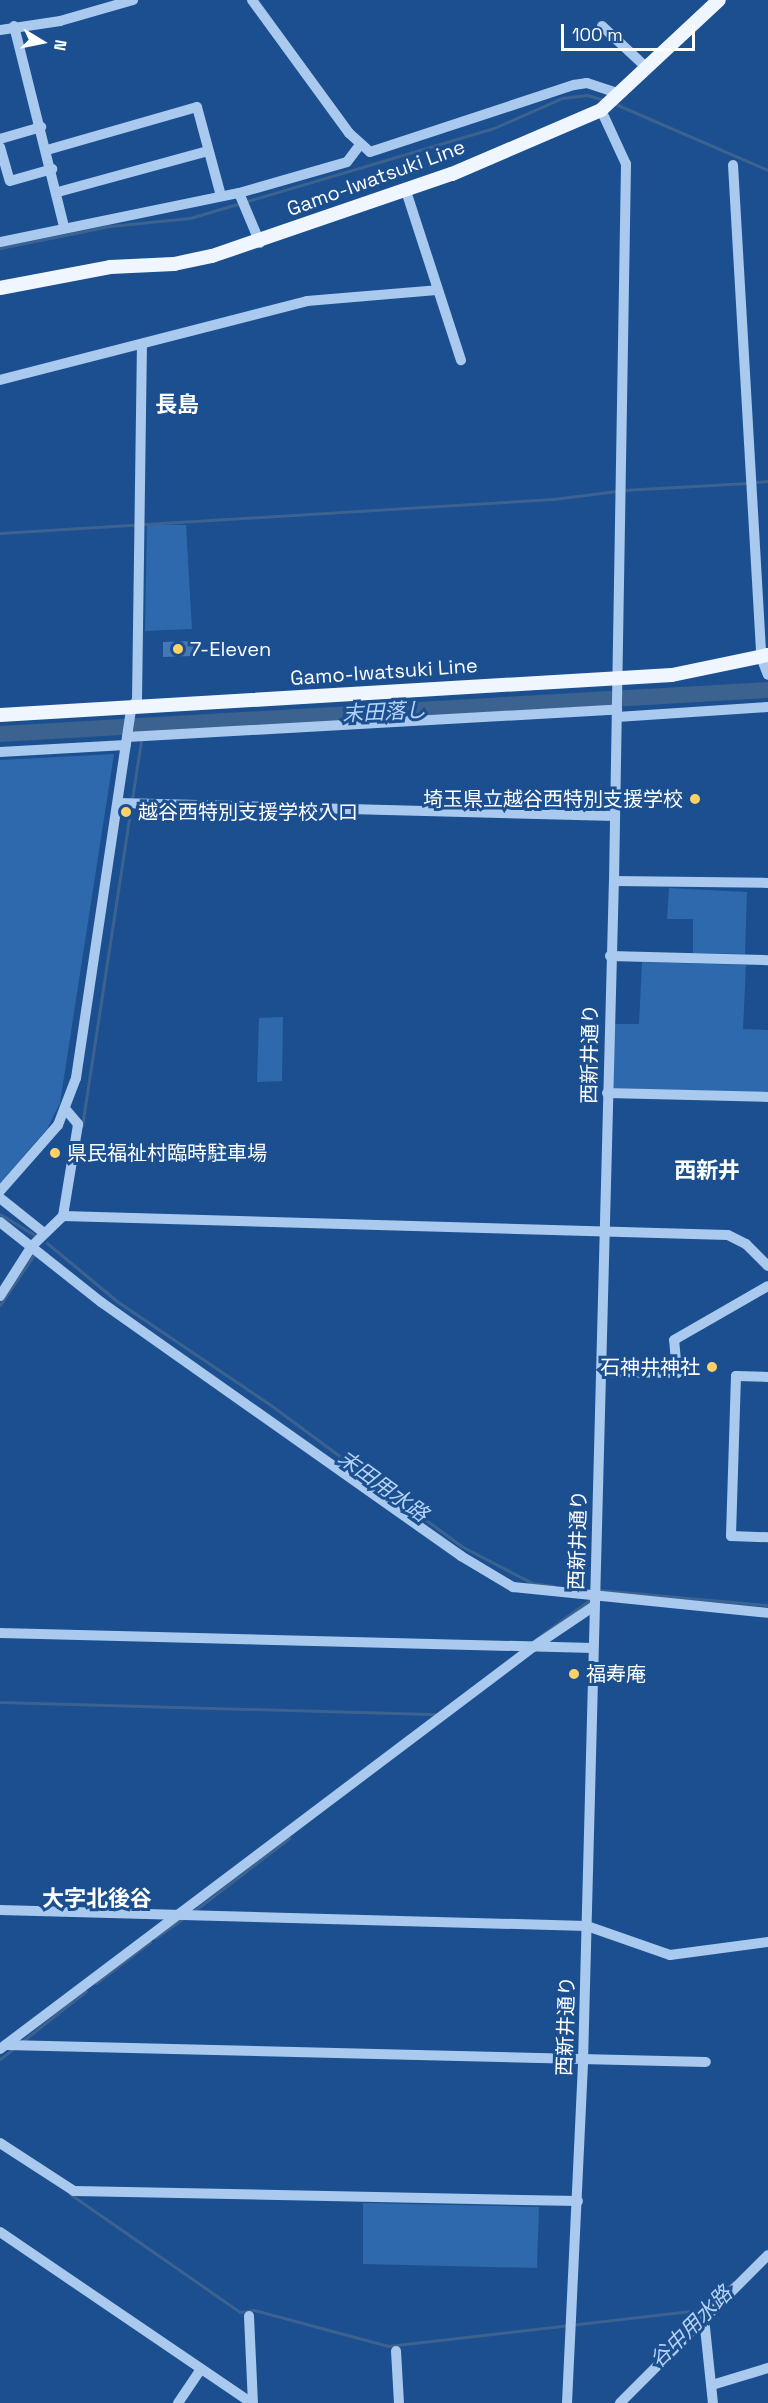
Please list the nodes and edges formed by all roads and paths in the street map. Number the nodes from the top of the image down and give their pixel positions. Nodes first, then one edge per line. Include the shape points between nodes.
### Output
1 (133, 0) edge
2 (252, 0) edge
3 (719, 0) edge
4 (14, 26) junction
5 (602, 26) dead end
6 (0, 30) edge
7 (647, 68) junction
8 (617, 93) junction
9 (601, 110) junction
10 (41, 127) junction
11 (0, 140) edge
12 (359, 146) junction
13 (0, 147) edge
14 (47, 150) junction
15 (208, 151) junction
16 (733, 165) dead end
17 (52, 169) junction
18 (406, 191) junction
19 (58, 192) junction
20 (240, 194) junction
21 (221, 196) junction
22 (64, 226) junction
23 (0, 242) edge
24 (260, 243) junction
25 (0, 288) edge
26 (437, 290) junction
27 (142, 345) junction
28 (461, 360) dead end
29 (0, 380) edge
30 (765, 656) edge
31 (768, 675) edge
32 (617, 678) junction
33 (768, 707) edge
34 (131, 708) junction
35 (617, 713) junction
36 (0, 715) edge
37 (127, 741) junction
38 (0, 752) edge
39 (118, 803) junction
40 (615, 816) junction
41 (614, 881) junction
42 (768, 884) edge
43 (610, 956) junction
44 (768, 960) edge
45 (607, 1093) junction
46 (768, 1097) edge
47 (67, 1111) junction
48 (0, 1191) edge
49 (0, 1198) edge
50 (63, 1216) junction
51 (0, 1222) edge
52 (603, 1232) junction
53 (44, 1233) junction
54 (32, 1246) junction
55 (768, 1266) edge
56 (768, 1286) edge
57 (0, 1296) edge
58 (601, 1372) junction
59 (768, 1377) edge
60 (768, 1537) edge
61 (594, 1602) junction
62 (768, 1613) edge
63 (0, 1633) edge
64 (533, 1647) junction
65 (593, 1648) junction
66 (0, 1910) edge
67 (180, 1915) junction
68 (586, 1926) junction
69 (768, 1942) edge
70 (3, 2047) edge
71 (583, 2062) junction
72 (706, 2062) dead end
73 (0, 2143) edge
74 (578, 2201) junction
75 (0, 2232) edge
76 (768, 2255) edge
77 (249, 2316) dead end
78 (704, 2318) junction
79 (396, 2351) dead end
80 (201, 2368) junction
81 (768, 2368) edge
82 (712, 2385) junction
83 (178, 2403) edge
84 (252, 2403) edge
85 (399, 2403) edge
86 (567, 2403) edge
87 (620, 2403) edge
88 (713, 2403) edge

1 - 4 street via 60,21
2 - 12 street
3 - 7 main road, Gamo-Iwatsuki Line
4 - 6 street
4 - 10 street
5 - 7 street
7 - 8 main road, Gamo-Iwatsuki Line
8 - 9 main road, Gamo-Iwatsuki Line
8 - 12 street via 587,83 574,85 370,152
9 - 18 main road, Gamo-Iwatsuki Line
9 - 32 street, 西新井通り via 626,164
10 - 11 street
10 - 14 street
12 - 20 street via 347,162
13 - 17 street via 10,181
14 - 15 street via 197,107
14 - 17 street
15 - 19 street
15 - 21 street
16 - 30 street
17 - 19 street
18 - 24 main road, Gamo-Iwatsuki Line
18 - 26 street
19 - 22 street
20 - 21 street
20 - 24 street
21 - 22 street
22 - 23 street
24 - 25 main road, Gamo-Iwatsuki Line via 174,264 110,267
26 - 27 street via 307,301
26 - 28 street
27 - 29 street
27 - 34 street via 137,700
30 - 31 street
30 - 32 main road, Gamo-Iwatsuki Line via 691,673
32 - 34 main road, Gamo-Iwatsuki Line
32 - 35 street, 西新井通り
33 - 35 street
34 - 36 main road, Gamo-Iwatsuki Line
34 - 37 street
35 - 37 street
35 - 40 street, 西新井通り
37 - 38 street
37 - 39 street
39 - 40 street
39 - 47 street via 76,1078
40 - 41 street, 西新井通り
41 - 42 street
41 - 43 street, 西新井通り
43 - 44 street
43 - 45 street, 西新井通り
45 - 46 street
45 - 52 street, 西新井通り
47 - 48 street
47 - 50 street via 78,1124
49 - 53 street
50 - 52 street
50 - 53 street
51 - 54 street
52 - 55 street via 728,1235 746,1244
52 - 58 street, 西新井通り
53 - 54 street
54 - 57 street
54 - 61 street via 101,1302 461,1556 513,1587
56 - 58 street via 674,1340 677,1373
58 - 61 street, 西新井通り
59 - 60 street via 736,1376 731,1536
61 - 62 street
61 - 64 street
61 - 65 street, 西新井通り
63 - 64 street
64 - 65 street
64 - 67 street
65 - 68 street, 西新井通り
66 - 67 street
67 - 68 street
67 - 70 street
68 - 69 street via 670,1955
68 - 71 street, 西新井通り
70 - 71 street
71 - 72 street
71 - 74 street, 西新井通り
73 - 74 street via 74,2191
74 - 86 street, 西新井通り
75 - 80 street
76 - 78 street
77 - 84 street
78 - 82 street
78 - 87 street
79 - 85 street
80 - 83 street
80 - 84 street
81 - 82 street
82 - 88 street

